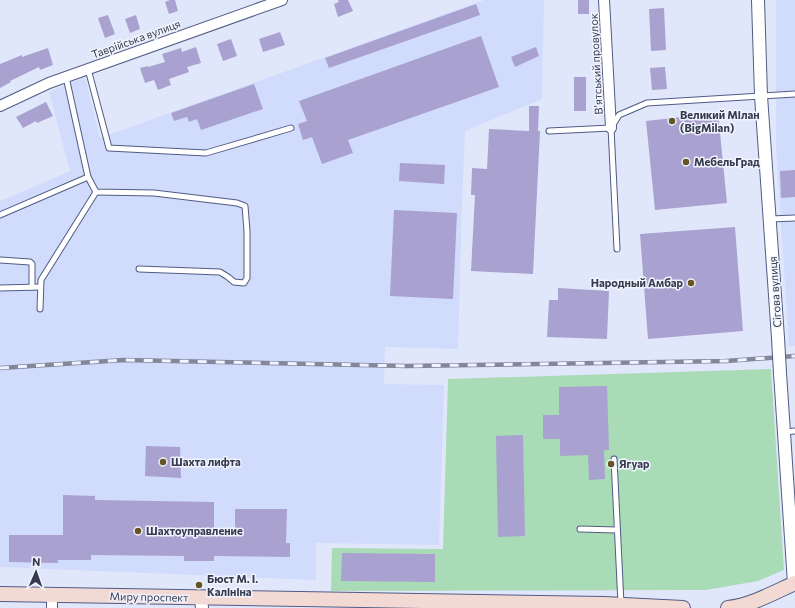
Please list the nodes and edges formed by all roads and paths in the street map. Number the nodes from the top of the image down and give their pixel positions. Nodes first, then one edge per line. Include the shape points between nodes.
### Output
1 (282, 0) edge
2 (604, 0) edge
3 (758, 0) edge
4 (88, 69) junction
5 (66, 77) junction
6 (795, 94) edge
7 (761, 96) junction
8 (0, 106) edge
9 (291, 128) dead end
10 (611, 128) junction
11 (549, 131) dead end
12 (88, 177) junction
13 (96, 192) junction
14 (0, 215) edge
15 (795, 218) edge
16 (770, 219) junction
17 (617, 249) dead end
18 (0, 260) edge
19 (139, 269) dead end
20 (32, 287) junction
21 (40, 287) junction
22 (0, 288) edge
23 (40, 309) dead end
24 (789, 431) edge
25 (614, 459) dead end
26 (580, 529) dead end
27 (617, 530) junction
28 (794, 583) edge
29 (0, 594) edge
30 (52, 602) edge
31 (202, 603) edge
32 (348, 604) edge
33 (468, 605) edge
34 (621, 605) junction
35 (604, 606) edge
36 (683, 608) edge
37 (736, 608) edge

1 - 4 street, Таврійська вулиця
2 - 10 street, В’ятський провулок
3 - 7 street, Сігова вулиця
4 - 5 street, Таврійська вулиця
4 - 9 lane via 109,148 206,153
5 - 8 street, Таврійська вулиця
5 - 12 lane
6 - 7 lane
7 - 10 lane via 647,103 620,115
7 - 16 street, Сігова вулиця
10 - 11 lane
10 - 17 lane
12 - 13 lane
12 - 14 lane
13 - 19 lane via 154,193 245,206 247,278 244,283 234,282 220,272
13 - 21 lane via 41,280
15 - 16 lane
16 - 24 street, Сігова вулиця, bridge via 780,374
18 - 20 lane via 30,262
20 - 21 lane
20 - 22 lane
21 - 23 lane
24 - 28 street, Сігова вулиця
25 - 27 lane
26 - 27 lane
27 - 34 lane
28 - 37 main road
29 - 30 main road, Миру проспект
30 - 31 main road, Миру проспект
31 - 32 main road, Миру проспект
32 - 33 main road, Миру проспект
33 - 35 main road, Миру проспект
34 - 35 main road, Миру проспект
34 - 36 main road, Миру проспект

